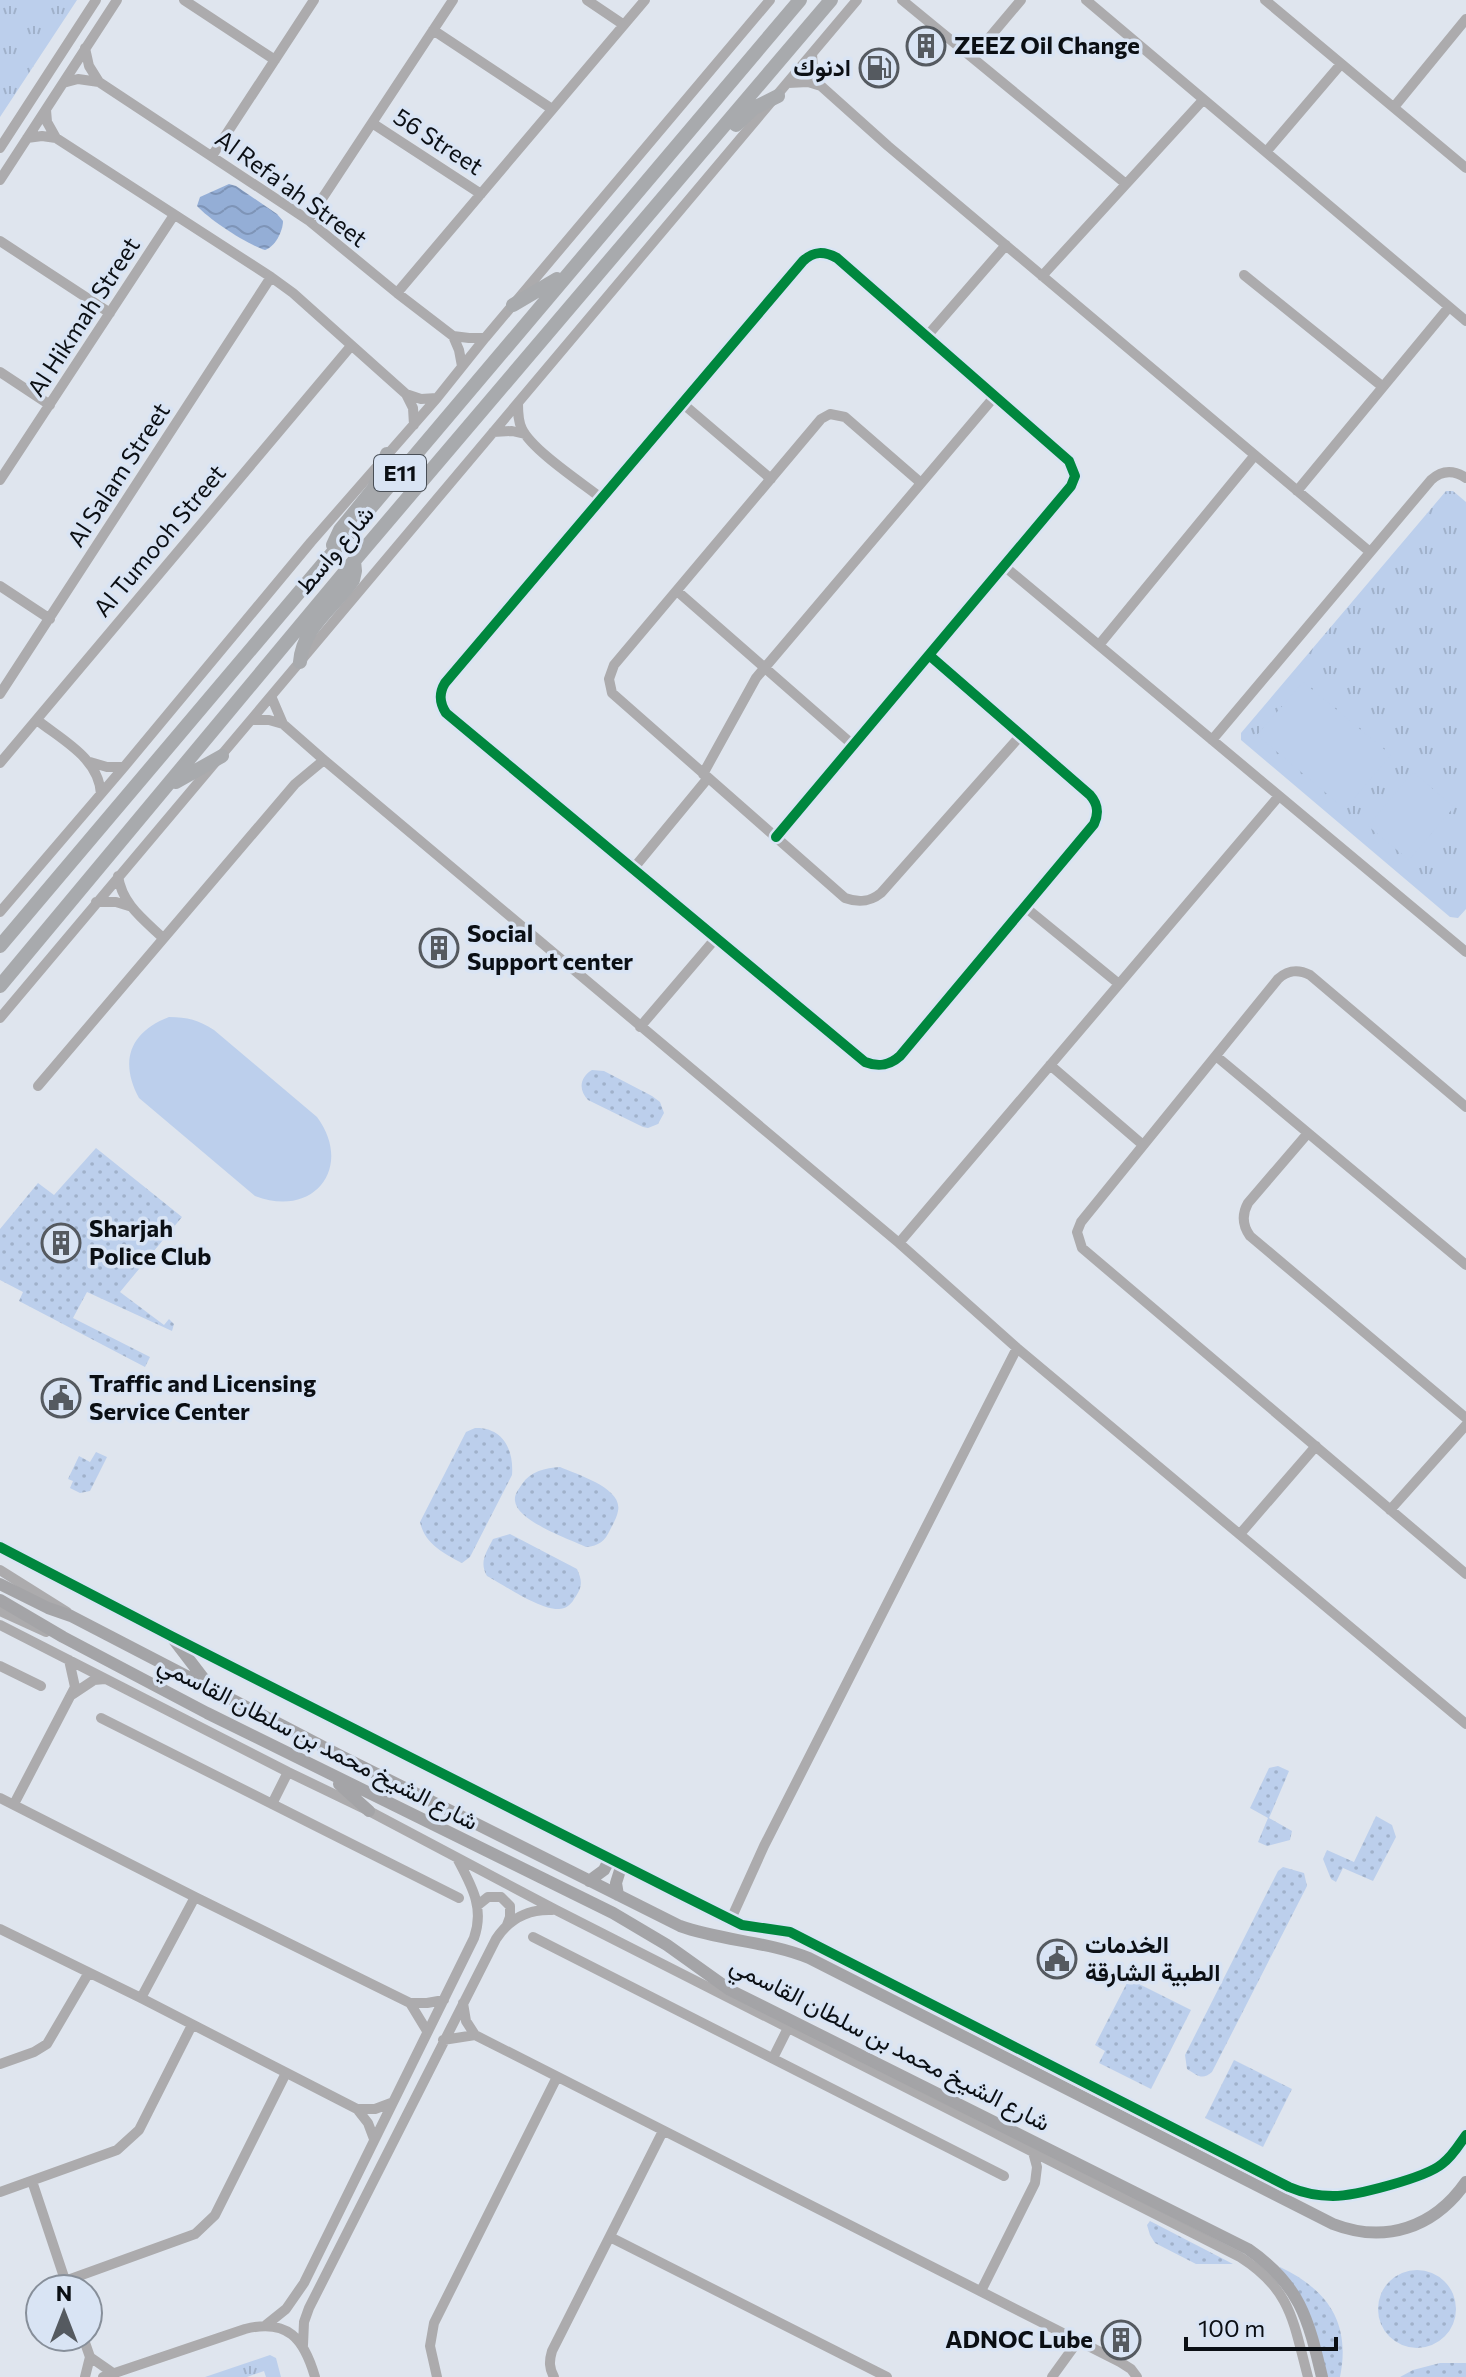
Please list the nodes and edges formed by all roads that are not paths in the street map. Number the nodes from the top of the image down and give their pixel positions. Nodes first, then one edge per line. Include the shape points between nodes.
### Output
1 (96, 0) edge
2 (117, 0) edge
3 (184, 0) edge
4 (314, 0) edge
5 (453, 0) edge
6 (587, 0) edge
7 (645, 0) edge
8 (770, 0) edge
9 (800, 0) edge
10 (831, 0) edge
11 (857, 0) edge
12 (902, 0) edge
13 (1021, 0) edge
14 (1086, 0) edge
15 (1265, 0) edge
16 (1466, 19) edge
17 (624, 25) junction
18 (433, 30) junction
19 (85, 48) junction
20 (812, 54) junction
21 (973, 57) junction
22 (275, 60) junction
23 (1341, 64) junction
24 (99, 82) junction
25 (63, 83) junction
26 (788, 83) junction
27 (821, 86) junction
28 (778, 96) junction
29 (1203, 100) junction
30 (1394, 107) junction
31 (552, 109) junction
32 (46, 110) junction
33 (372, 123) junction
34 (27, 138) junction
35 (56, 138) junction
36 (0, 148) edge
37 (1266, 152) junction
38 (212, 156) junction
39 (689, 168) junction
40 (1466, 168) edge
41 (0, 180) edge
42 (1126, 184) junction
43 (481, 194) junction
44 (174, 215) junction
45 (308, 220) junction
46 (0, 241) edge
47 (1006, 245) junction
48 (573, 267) junction
49 (1244, 275) dead end
50 (1042, 276) junction
51 (271, 277) junction
52 (397, 293) junction
53 (513, 305) junction
54 (1449, 307) junction
55 (110, 313) junction
56 (1466, 321) edge
57 (453, 336) junction
58 (927, 336) junction
59 (485, 338) junction
60 (351, 346) junction
61 (462, 366) junction
62 (0, 372) edge
63 (1383, 387) junction
64 (406, 394) junction
65 (995, 396) junction
66 (437, 398) junction
67 (682, 403) junction
68 (518, 404) junction
69 (50, 405) junction
70 (414, 425) junction
71 (493, 432) junction
72 (525, 434) junction
73 (387, 454) junction
74 (1255, 455) junction
75 (1466, 478) edge
76 (771, 479) junction
77 (0, 480) edge
78 (921, 483) junction
79 (1297, 491) junction
80 (601, 498) junction
81 (1370, 552) junction
82 (332, 554) junction
83 (354, 561) junction
84 (1004, 566) junction
85 (0, 586) edge
86 (677, 591) junction
87 (50, 619) junction
88 (1099, 645) junction
89 (929, 655) junction
90 (300, 662) junction
91 (765, 667) junction
92 (0, 694) edge
93 (271, 696) junction
94 (37, 720) junction
95 (251, 720) junction
96 (283, 724) junction
97 (1021, 735) junction
98 (1212, 740) junction
99 (853, 745) junction
100 (222, 756) junction
101 (324, 760) junction
102 (90, 762) junction
103 (0, 763) edge
104 (124, 767) junction
105 (705, 776) junction
106 (166, 789) junction
107 (101, 794) junction
108 (1279, 796) junction
109 (776, 837) junction
110 (633, 869) junction
111 (118, 876) junction
112 (96, 902) junction
113 (129, 906) junction
114 (1025, 907) junction
115 (0, 912) edge
116 (163, 938) junction
117 (716, 938) junction
118 (1463, 945) edge
119 (0, 946) edge
120 (1119, 984) junction
121 (0, 986) edge
122 (0, 1018) edge
123 (640, 1027) junction
124 (1216, 1056) junction
125 (1050, 1065) junction
126 (38, 1086) dead end
127 (1466, 1107) edge
128 (1308, 1133) junction
129 (1143, 1145) junction
130 (899, 1243) junction
131 (1466, 1265) edge
132 (1017, 1348) junction
133 (1466, 1418) edge
134 (1466, 1425) edge
135 (1316, 1446) junction
136 (1390, 1510) junction
137 (1240, 1534) junction
138 (0, 1547) edge
139 (0, 1570) edge
140 (1466, 1574) edge
141 (0, 1584) edge
142 (0, 1600) edge
143 (0, 1611) edge
144 (71, 1616) junction
145 (0, 1625) edge
146 (171, 1636) junction
147 (63, 1637) junction
148 (69, 1660) junction
149 (0, 1666) edge
150 (107, 1678) junction
151 (41, 1686) dead end
152 (218, 1693) junction
153 (72, 1695) junction
154 (101, 1718) dead end
155 (1466, 1724) edge
156 (288, 1772) junction
157 (331, 1776) junction
158 (6, 1803) edge
159 (272, 1804) junction
160 (369, 1811) junction
161 (456, 1857) junction
162 (616, 1861) junction
163 (589, 1881) junction
164 (618, 1895) junction
165 (195, 1897) junction
166 (459, 1898) dead end
167 (478, 1905) junction
168 (556, 1910) junction
169 (731, 1919) junction
170 (507, 1925) junction
171 (0, 1929) edge
172 (533, 1937) dead end
173 (88, 1974) junction
174 (141, 1998) junction
175 (444, 2000) junction
176 (410, 2003) junction
177 (463, 2003) junction
178 (192, 2025) junction
179 (788, 2028) junction
180 (427, 2031) junction
181 (475, 2035) junction
182 (443, 2040) junction
183 (773, 2058) junction
184 (0, 2064) edge
185 (286, 2073) junction
186 (557, 2077) junction
187 (391, 2103) junction
188 (357, 2109) junction
189 (968, 2114) junction
190 (663, 2131) junction
191 (1466, 2135) edge
192 (374, 2139) junction
193 (1033, 2152) junction
194 (1064, 2168) junction
195 (1004, 2176) dead end
196 (32, 2181) junction
197 (1466, 2182) edge
198 (1035, 2183) junction
199 (0, 2192) edge
200 (610, 2237) junction
201 (62, 2273) edge
202 (96, 2273) edge
203 (304, 2283) junction
204 (981, 2291) junction
205 (317, 2293) junction
206 (266, 2325) junction
207 (1078, 2341) junction
208 (303, 2345) junction
209 (89, 2353) edge
210 (90, 2357) junction
211 (108, 2375) edge
212 (85, 2377) edge
213 (315, 2377) edge
214 (437, 2377) edge
215 (554, 2377) edge
216 (887, 2377) edge
217 (1052, 2377) edge
218 (1137, 2377) edge
219 (1308, 2377) edge
220 (1322, 2377) edge

1 - 36 street
2 - 19 street
3 - 22 street
4 - 22 street
5 - 18 street
6 - 17 street
7 - 17 street
8 - 53 street
9 - 48 highway, شارع واسط / E11
10 - 39 highway, شارع واسط / E11
11 - 20 street
12 - 21 street
13 - 21 street
14 - 29 street
15 - 23 street
16 - 30 street
17 - 31 street
18 - 31 street
18 - 33 street
19 - 24 street
19 - 25 street
20 - 26 street
20 - 27 street
21 - 42 street
22 - 38 street
23 - 30 street
23 - 37 street
24 - 25 street
24 - 38 street, Al Refa'ah Street
25 - 32 street
26 - 27 street
26 - 28 street
27 - 47 street
28 - 39 highway via 746,114 705,159
28 - 68 street
29 - 37 street
29 - 42 street
30 - 40 street
31 - 43 street
32 - 34 street
32 - 35 street
33 - 43 street, 56 Street
33 - 45 street
34 - 35 street
34 - 41 street
35 - 44 street
37 - 54 street
38 - 45 street, Al Refa'ah Street
39 - 83 highway, شارع واسط / E11
42 - 50 street
43 - 52 street
44 - 51 street
44 - 55 street, Al Hikmah Street
45 - 52 street, Al Refa'ah Street
46 - 55 street
47 - 50 street
47 - 58 street
48 - 53 highway
48 - 82 highway, شارع واسط / E11
49 - 63 street
50 - 74 street
51 - 60 street
51 - 87 street, Al Salam Street
52 - 57 street, Al Refa'ah Street
53 - 59 street
54 - 56 street
54 - 63 street
55 - 69 street, Al Hikmah Street
57 - 59 street
57 - 61 street
58 - 65 street
58 - 67 street via 837,258 815,253
59 - 61 street
60 - 64 street
60 - 94 street, Al Tumooh Street
61 - 66 street
62 - 69 street
63 - 79 street
64 - 66 street
64 - 70 street
65 - 78 street
65 - 84 street via 1069,461 1075,476
66 - 70 street
67 - 76 street
67 - 80 street
68 - 71 street
68 - 72 street
69 - 77 street, Al Hikmah Street
70 - 73 street
71 - 72 street
71 - 90 street
72 - 80 street
73 - 82 highway via 374,488 336,536
73 - 104 street
74 - 79 street
74 - 88 street
75 - 81 street via 1450,472 1435,476
76 - 78 street via 821,419 836,414
76 - 86 street
78 - 91 street
79 - 81 street
80 - 110 street via 445,683 440,701 446,713
81 - 98 street
82 - 119 highway, شارع واسط / E11
83 - 90 highway via 353,580 308,634
83 - 106 highway, شارع واسط / E11
84 - 88 street
84 - 89 street
85 - 87 street
86 - 91 street
86 - 105 street via 614,665 609,686 616,699
87 - 92 street, Al Salam Street
88 - 98 street
89 - 97 street
89 - 99 street
90 - 93 street
91 - 99 street
91 - 105 street
93 - 95 street
93 - 96 street
94 - 102 street
94 - 103 street, Al Tumooh Street
95 - 96 street
95 - 100 street
96 - 101 street
97 - 109 street via 881,893 868,901 845,898
97 - 114 street via 1090,795 1098,812 1094,824
98 - 108 street
99 - 109 street
100 - 106 highway
100 - 111 street
101 - 116 street via 298,780
101 - 123 street
102 - 104 street
102 - 107 street
104 - 107 street
105 - 109 street
105 - 110 street
106 - 121 highway, شارع واسط / E11
107 - 115 street
108 - 118 street
108 - 120 street
110 - 117 street
111 - 112 street
111 - 113 street
112 - 113 street
112 - 122 street
113 - 116 street
114 - 117 street via 900,1056 879,1066 865,1062
114 - 120 street
116 - 126 street
117 - 123 street
120 - 125 street
123 - 130 street
124 - 127 street via 1278,979 1290,971 1304,972
124 - 128 street
124 - 129 street
125 - 129 street
125 - 130 street
128 - 131 street
128 - 133 street via 1248,1203 1243,1216 1246,1230
129 - 135 street via 1081,1222 1079,1243
130 - 132 street
132 - 137 street
132 - 169 street
134 - 136 street
135 - 136 street
135 - 137 street
136 - 140 street
137 - 155 street
138 - 146 street
139 - 144 street
141 - 144 main road, شارع الشيخ محمد بن سلطان القاسمي
142 - 147 main road, شارع الشيخ محمد بن سلطان القاسمي
143 - 147 street
144 - 152 main road, شارع الشيخ محمد بن سلطان القاسمي
145 - 148 street
146 - 152 main road
146 - 162 street
147 - 157 main road, شارع الشيخ محمد بن سلطان القاسمي
148 - 150 street
148 - 153 street via 75,1679
149 - 151 street
150 - 153 street
150 - 156 street
152 - 163 main road, شارع الشيخ محمد بن سلطان القاسمي
153 - 158 street
154 - 159 street
156 - 159 street
156 - 160 street
157 - 160 main road
157 - 189 main road, شارع الشيخ محمد بن سلطان القاسمي via 613,1913 730,1990
158 - 165 street
159 - 166 street
160 - 161 street
161 - 167 street
161 - 168 street
162 - 163 main road
162 - 164 main road
162 - 169 street
163 - 164 main road, شارع الشيخ محمد بن سلطان القاسمي
164 - 197 main road, شارع الشيخ محمد بن سلطان القاسمي via 690,1930 809,1958 1344,2228 1379,2234 1414,2227 1444,2208
165 - 174 street
165 - 176 street
167 - 170 street via 488,1897 501,1897 510,1906
167 - 175 street via 476,1931
168 - 170 street via 535,1911
168 - 179 street
169 - 191 street via 790,1932 1299,2191 1348,2194 1429,2172 1447,2160
170 - 177 street
171 - 173 street
172 - 183 street
173 - 174 street
173 - 184 street via 47,2044
174 - 178 street
175 - 176 street
175 - 180 street
176 - 180 street
177 - 181 street
177 - 182 street
178 - 185 street
178 - 196 street via 133,2138 117,2150
179 - 183 street
179 - 189 street
180 - 187 street
181 - 182 street
181 - 186 street
182 - 205 street
183 - 195 street
185 - 188 street
185 - 202 street via 215,2215 202,2229
186 - 190 street
186 - 214 street via 434,2323 430,2346
187 - 188 street
187 - 192 street
188 - 192 street
189 - 193 street
189 - 220 main road, شارع الشيخ محمد بن سلطان القاسمي via 1260,2257 1304,2312
190 - 200 street
190 - 204 street
192 - 203 street
193 - 194 street
193 - 198 street
194 - 198 street
194 - 219 street via 1223,2247 1263,2273 1287,2305
196 - 199 street
196 - 201 street
198 - 204 street
200 - 215 street via 552,2351
200 - 216 street
203 - 205 street
203 - 206 street via 286,2309
204 - 207 street
205 - 208 street via 306,2315
206 - 208 street via 286,2330
206 - 211 street
207 - 217 street
207 - 218 street
208 - 213 street
209 - 210 street
210 - 211 street
210 - 212 street

